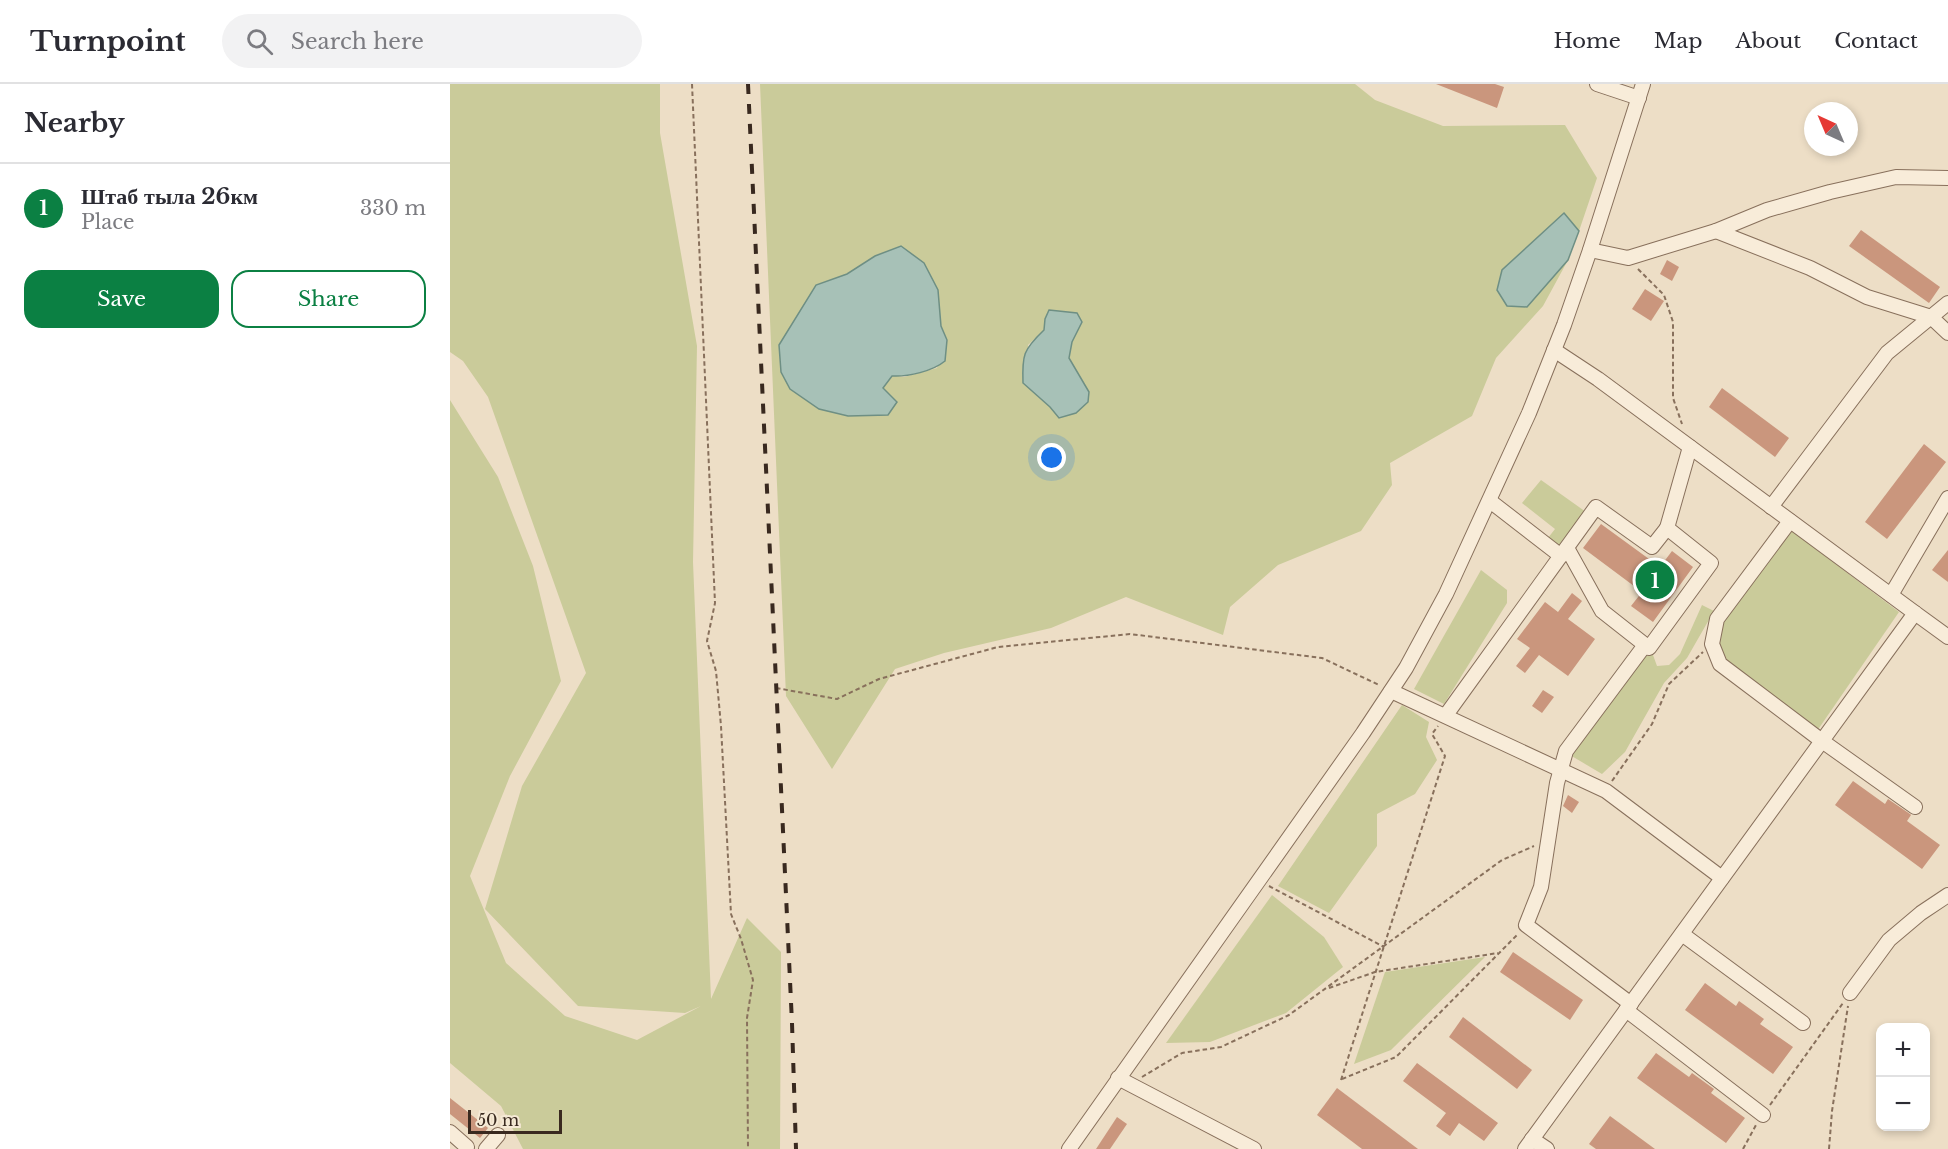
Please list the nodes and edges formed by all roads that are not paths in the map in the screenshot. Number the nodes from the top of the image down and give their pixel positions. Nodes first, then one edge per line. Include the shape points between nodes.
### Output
1 (1598, 84) edge
2 (1643, 84) edge
3 (1639, 98) junction
4 (1948, 178) edge
5 (1716, 231) junction
6 (1590, 250) junction
7 (1948, 303) edge
8 (1931, 317) junction
9 (1948, 333) edge
10 (1554, 350) junction
11 (1690, 447) junction
12 (1948, 498) edge
13 (1490, 501) junction
14 (1771, 507) junction
15 (1790, 521) junction
16 (1667, 528) junction
17 (1564, 552) junction
18 (1892, 596) junction
19 (1915, 613) junction
20 (1948, 637) edge
21 (1646, 645) junction
22 (1391, 691) junction
23 (1446, 715) junction
24 (1822, 741) junction
25 (1560, 771) junction
26 (1915, 807) dead end
27 (1722, 878) junction
28 (1948, 895) edge
29 (1682, 934) junction
30 (1850, 993) road end
31 (1629, 1007) junction
32 (1803, 1023) dead end
33 (1124, 1082) junction
34 (1763, 1115) road end
35 (450, 1132) edge
36 (498, 1135) dead end
37 (1528, 1144) edge
38 (467, 1147) dead end
39 (486, 1149) edge
40 (1069, 1149) edge
41 (1254, 1149) edge
42 (1547, 1149) edge

1 - 3 street
2 - 3 street
3 - 6 street
4 - 5 street via 1896,177 1830,192 1767,210
5 - 6 street via 1628,258
5 - 8 street via 1810,268 1867,297
6 - 10 street
7 - 8 street
8 - 9 street
8 - 14 street via 1887,353
10 - 11 street
10 - 13 street
11 - 14 street
11 - 16 street
12 - 18 street
13 - 17 street
13 - 22 street via 1446,594
14 - 15 street
15 - 18 street
15 - 24 street via 1717,619 1712,644 1720,664
16 - 17 street via 1652,547 1596,507
16 - 21 street via 1711,563 1650,648
17 - 21 street via 1602,611
17 - 23 street
18 - 19 street
19 - 20 street
19 - 24 street
21 - 25 street via 1566,751
22 - 23 street
22 - 33 street
23 - 25 street
24 - 26 street
24 - 27 street
25 - 27 street via 1606,791
25 - 31 street via 1541,887 1526,925
27 - 29 street
28 - 30 street via 1889,940
29 - 31 street
29 - 32 street
31 - 34 street
31 - 37 street
33 - 40 street
33 - 41 street
35 - 38 street
36 - 39 street
37 - 42 street

